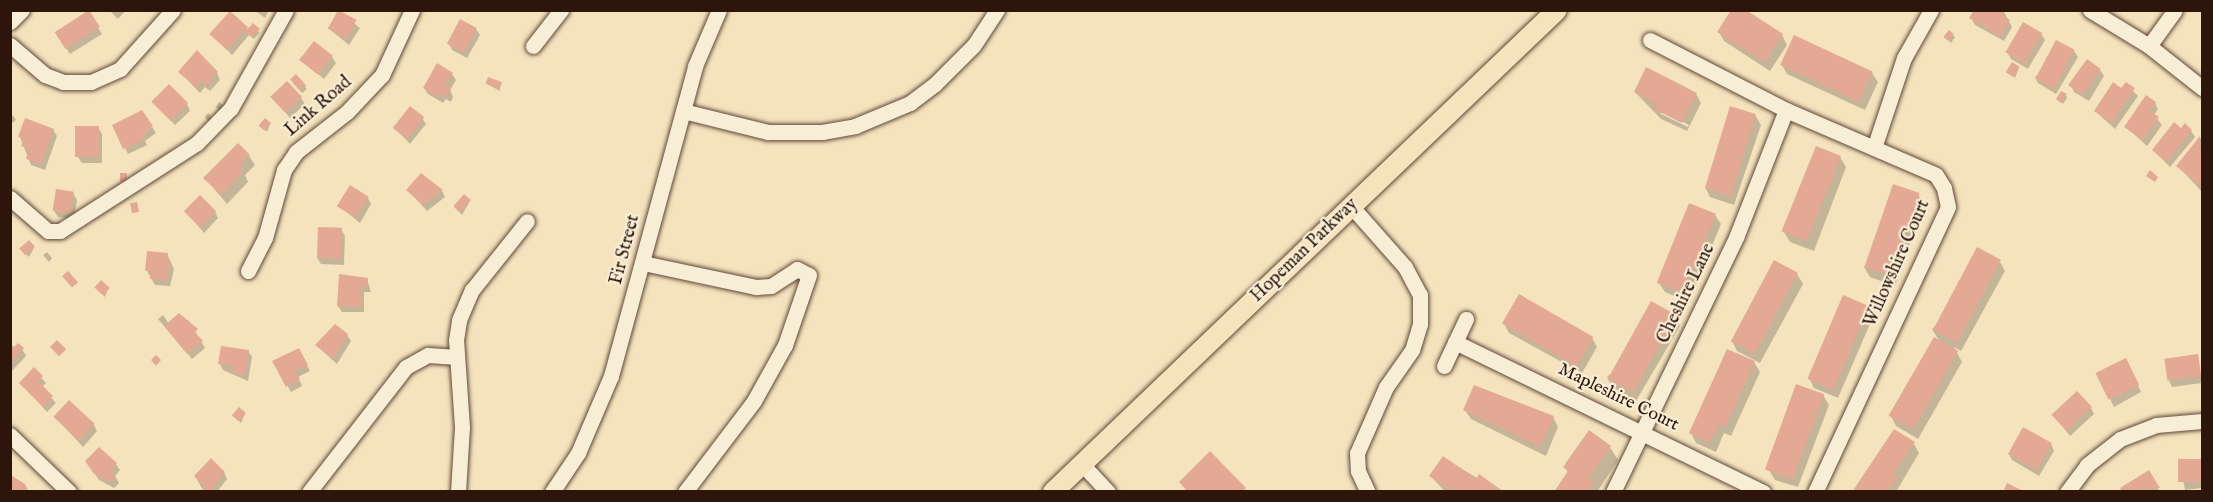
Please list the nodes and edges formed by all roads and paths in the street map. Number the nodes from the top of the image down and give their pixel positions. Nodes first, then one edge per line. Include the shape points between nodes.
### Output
1 (22, 10) edge
2 (173, 10) edge
3 (286, 10) edge
4 (412, 10) edge
5 (561, 10) edge
6 (719, 10) edge
7 (997, 10) edge
8 (1557, 10) edge
9 (1931, 10) edge
10 (2090, 10) edge
11 (2175, 10) edge
12 (10, 22) edge
13 (1650, 40) dead end
14 (10, 45) edge
15 (532, 46) dead end
16 (2149, 46) junction
17 (2202, 88) edge
18 (1786, 110) junction
19 (683, 111) junction
20 (1874, 148) junction
21 (10, 198) edge
22 (1352, 207) junction
23 (527, 222) dead end
24 (643, 263) junction
25 (248, 272) dead end
26 (1466, 319) dead end
27 (1455, 342) junction
28 (457, 357) junction
29 (1444, 366) dead end
30 (2202, 421) edge
31 (1642, 430) junction
32 (10, 435) edge
33 (1082, 464) junction
34 (69, 492) edge
35 (309, 492) edge
36 (458, 492) edge
37 (552, 492) edge
38 (686, 492) edge
39 (1053, 492) edge
40 (1108, 492) edge
41 (1368, 492) edge
42 (1613, 492) edge
43 (1762, 492) edge
44 (1815, 492) edge
45 (2067, 492) edge

1 - 12 street
2 - 14 street via 120,69 91,82 63,82 45,75
3 - 21 street via 231,108 197,143 60,231 48,231
4 - 25 street, Link Road via 382,75 360,100 296,152 285,170 265,238
5 - 15 street
6 - 19 street, Fir Street via 695,66
7 - 19 street via 974,45 935,84 910,103 855,126 813,133 768,132
8 - 22 main road, Hopeman Parkway
9 - 20 street via 1904,58
10 - 16 street
11 - 16 street
13 - 18 street, Willowshire Court
16 - 17 street
18 - 20 street, Willowshire Court
18 - 31 street, Cheshire Lane via 1737,235
19 - 24 street, Fir Street
20 - 44 street, Willowshire Court via 1936,175 1948,207
22 - 33 main road, Hopeman Parkway
22 - 41 street via 1405,267 1420,295 1420,324 1412,350 1386,387 1357,453 1358,471
23 - 28 street via 465,303 459,320
24 - 37 street, Fir Street via 595,418
24 - 38 street via 756,287 771,286 797,269 809,275 785,345 754,400
26 - 27 street
27 - 29 street
27 - 31 street, Mapleshire Court
28 - 35 street via 428,354 406,367
28 - 36 street via 462,427
30 - 45 street via 2156,424 2120,439 2086,465
31 - 42 street, Cheshire Lane
31 - 43 street, Mapleshire Court
32 - 34 street
33 - 39 main road, Hopeman Parkway
33 - 40 street

